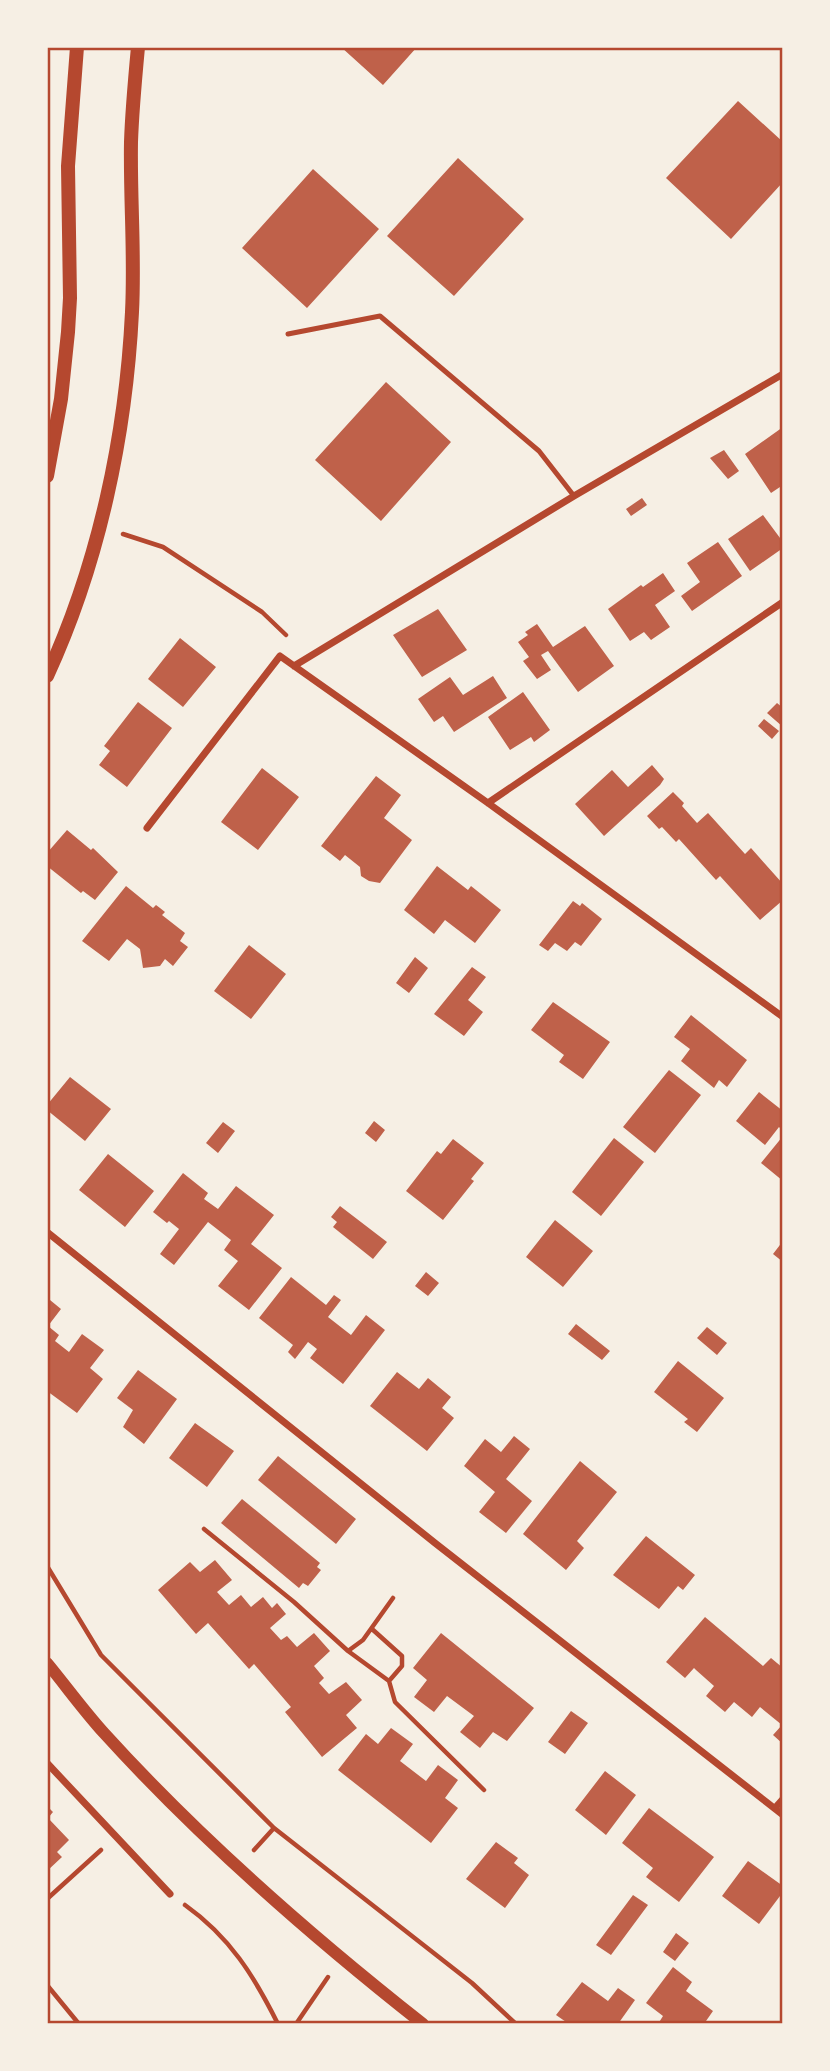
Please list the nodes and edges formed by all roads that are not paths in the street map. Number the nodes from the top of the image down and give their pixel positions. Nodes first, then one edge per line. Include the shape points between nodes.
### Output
1 (77, 47) edge
2 (138, 47) edge
3 (288, 334) dead end
4 (783, 373) edge
5 (47, 476) edge
6 (574, 496) junction
7 (783, 602) edge
8 (294, 666) junction
9 (47, 676) edge
10 (488, 803) junction
11 (147, 828) dead end
12 (783, 1017) edge
13 (47, 1232) edge
14 (47, 1663) edge
15 (47, 1763) edge
16 (783, 1799) edge
17 (775, 1808) junction
18 (783, 1815) edge
19 (170, 1894) road end
20 (423, 2024) edge

1 - 5 main road via 68,166 69,320
2 - 9 main road via 131,142 133,274 128,364 117,443 76,604
3 - 6 lane via 380,316 540,451
4 - 6 street
6 - 8 street
7 - 10 street
8 - 10 street
8 - 11 street via 279,656
10 - 12 street
13 - 17 street via 424,1535
14 - 20 street via 104,1732 239,1870
15 - 19 street
16 - 17 street
17 - 18 street

